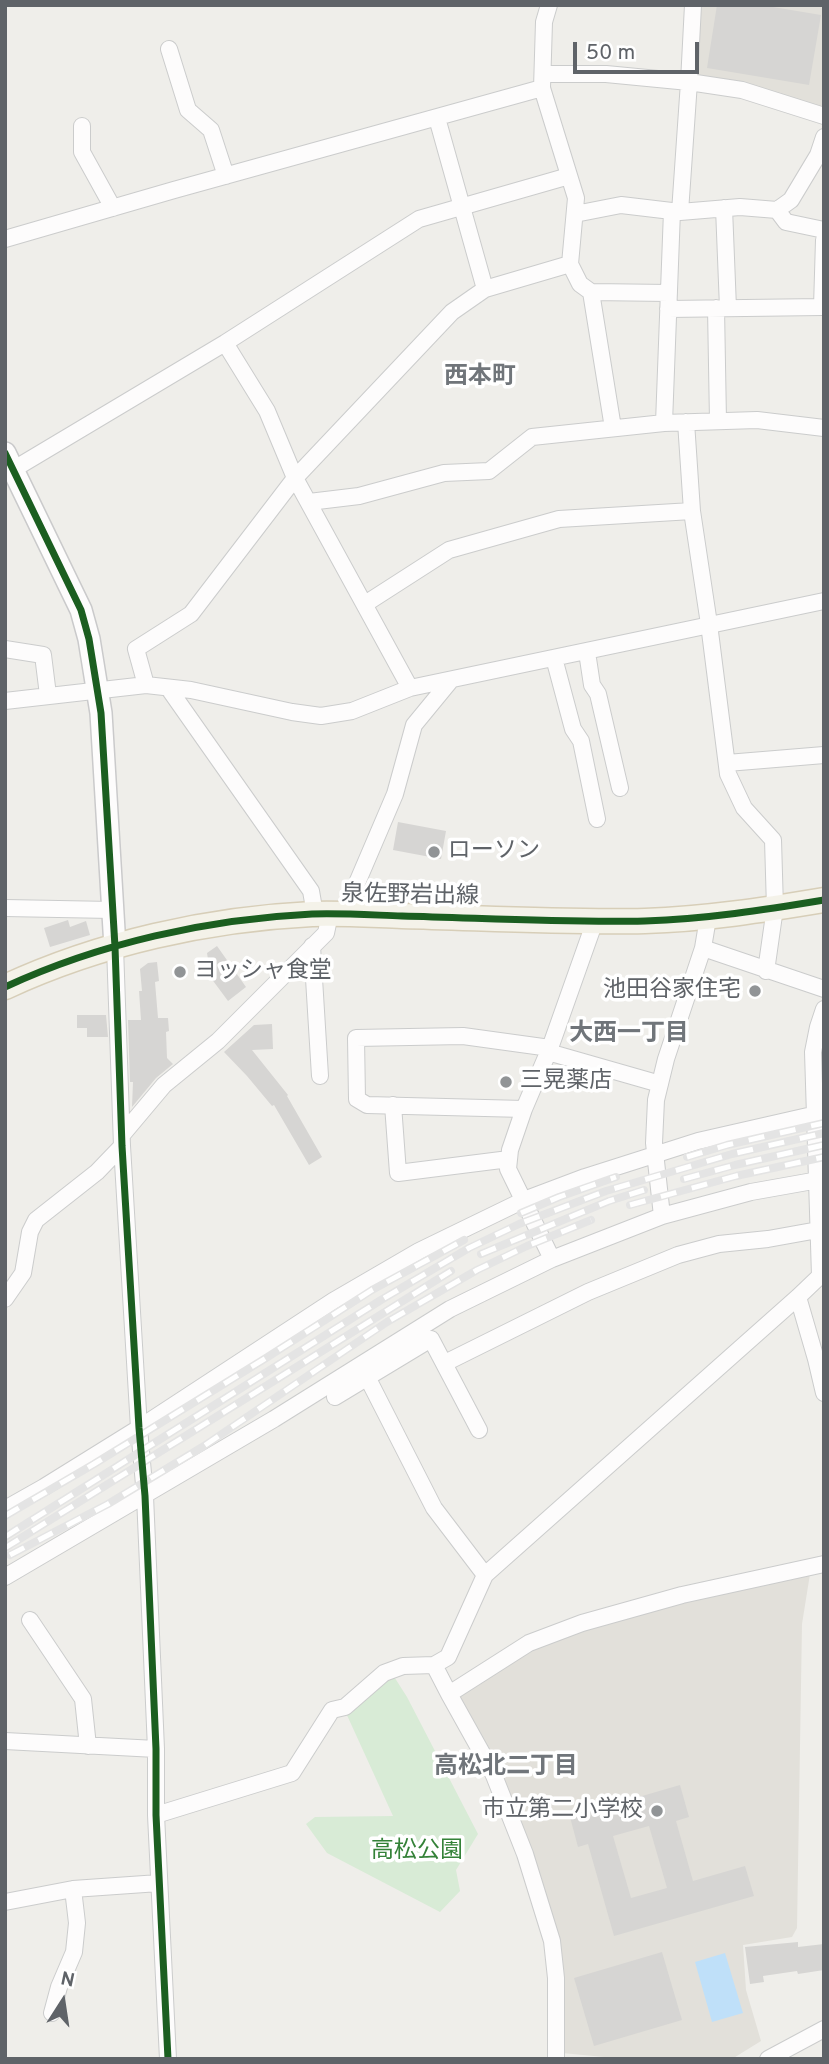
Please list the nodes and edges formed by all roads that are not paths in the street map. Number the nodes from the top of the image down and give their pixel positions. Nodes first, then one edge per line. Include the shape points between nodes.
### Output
1 (549, 5) edge
2 (693, 5) edge
3 (169, 49) dead end
4 (543, 81) junction
5 (689, 82) junction
6 (824, 116) edge
7 (438, 118) junction
8 (82, 126) dead end
9 (824, 137) edge
10 (226, 176) junction
11 (569, 176) junction
12 (461, 206) junction
13 (113, 208) junction
14 (724, 208) junction
15 (777, 210) junction
16 (676, 211) junction
17 (575, 214) junction
18 (824, 230) edge
19 (5, 239) edge
20 (824, 240) edge
21 (570, 264) junction
22 (485, 289) junction
23 (592, 292) junction
24 (668, 301) junction
25 (722, 308) junction
26 (225, 343) junction
27 (718, 421) junction
28 (686, 422) junction
29 (664, 423) junction
30 (613, 428) junction
31 (824, 428) edge
32 (10, 461) edge
33 (295, 478) junction
34 (309, 502) junction
35 (692, 511) junction
36 (824, 601) edge
37 (365, 604) junction
38 (709, 624) junction
39 (5, 649) edge
40 (587, 652) junction
41 (554, 658) junction
42 (451, 680) junction
43 (146, 685) junction
44 (410, 688) junction
45 (169, 689) junction
46 (97, 690) junction
47 (48, 695) junction
48 (5, 701) edge
49 (824, 755) edge
50 (727, 763) junction
51 (620, 788) dead end
52 (597, 819) dead end
53 (824, 900) edge
54 (5, 908) edge
55 (775, 908) junction
56 (112, 910) junction
57 (329, 914) junction
58 (708, 918) junction
59 (595, 921) junction
60 (312, 946) junction
61 (114, 947) junction
62 (703, 948) junction
63 (766, 971) junction
64 (5, 987) edge
65 (824, 989) edge
66 (824, 1009) edge
67 (549, 1050) junction
68 (320, 1076) dead end
69 (660, 1084) junction
70 (393, 1105) junction
71 (524, 1109) junction
72 (819, 1113) edge
73 (122, 1140) junction
74 (655, 1156) junction
75 (509, 1159) junction
76 (820, 1179) edge
77 (524, 1200) junction
78 (662, 1216) junction
79 (818, 1230) junction
80 (552, 1259) junction
81 (798, 1297) junction
82 (5, 1298) edge
83 (445, 1363) junction
84 (364, 1371) junction
85 (824, 1393) edge
86 (335, 1397) dead end
87 (139, 1428) junction
88 (479, 1430) dead end
89 (145, 1496) junction
90 (5, 1508) edge
91 (824, 1564) edge
92 (485, 1575) junction
93 (5, 1577) edge
94 (30, 1620) dead end
95 (434, 1665) junction
96 (449, 1694) junction
97 (5, 1741) edge
98 (88, 1746) junction
99 (156, 1749) junction
100 (156, 1815) junction
101 (159, 1883) junction
102 (73, 1889) junction
103 (5, 1902) edge
104 (52, 2013) dead end
105 (824, 2029) edge
106 (168, 2059) edge
107 (556, 2059) edge
108 (768, 2059) edge

1 - 4 street via 544,22
2 - 5 street
3 - 10 street via 188,110 211,130
4 - 5 street via 606,74
4 - 7 street
4 - 11 street
5 - 6 street via 741,90
5 - 16 street
7 - 10 street
7 - 12 street
8 - 13 street via 82,152
9 - 15 street via 791,200
10 - 13 street
11 - 12 street
11 - 17 street
12 - 22 street
12 - 26 street via 419,219
13 - 19 street
14 - 15 street
14 - 16 street
14 - 25 street
15 - 18 street via 786,222
16 - 17 street via 621,205
16 - 24 street
17 - 21 street
20 - 25 street via 822,307
21 - 22 street
21 - 23 street via 580,284
22 - 33 street via 452,312
23 - 24 street
23 - 30 street
24 - 25 street
24 - 29 street
25 - 27 street
26 - 32 street
26 - 33 street via 267,411
27 - 28 street
27 - 31 street via 757,420
28 - 29 street
28 - 35 street
29 - 30 street
30 - 34 street via 533,437 489,471 444,473 359,496
32 - 46 street via 81,610
33 - 34 street
33 - 43 street via 191,614 136,649
34 - 37 street
35 - 37 street via 559,519 449,550
35 - 38 street
36 - 38 street
37 - 44 street
38 - 40 street
38 - 50 street
39 - 47 street via 43,655
40 - 41 street
40 - 51 street
41 - 42 street
41 - 52 street via 580,741
42 - 44 street
42 - 57 street via 414,726 395,794 351,897
43 - 45 street
43 - 46 street
44 - 45 street via 352,711 321,716
45 - 57 street
46 - 47 street
46 - 56 street
47 - 48 street
49 - 50 street
50 - 55 street via 744,808 773,840
53 - 55 main road, 泉佐野岩出線
54 - 56 street
55 - 58 main road, 泉佐野岩出線
55 - 63 street
56 - 61 street
57 - 59 main road, 泉佐野岩出線
57 - 60 street via 326,933
57 - 61 main road, 泉佐野岩出線 via 183,930
58 - 59 main road, 泉佐野岩出線
58 - 62 street
59 - 67 street
60 - 68 street
60 - 73 street via 218,1041 164,1085
61 - 64 main road, 泉佐野岩出線 via 65,961
61 - 73 street
62 - 63 street
62 - 69 street
63 - 65 street
66 - 72 street via 813,1052
67 - 69 street
67 - 70 street via 463,1036 356,1038 357,1099 367,1105
67 - 71 street
69 - 74 street
70 - 71 street
70 - 75 street via 398,1173
71 - 75 street
72 - 74 street via 698,1141
72 - 76 street
73 - 82 street via 97,1172 36,1220 23,1273
73 - 87 street
74 - 77 street
74 - 78 street
75 - 77 street via 508,1168
76 - 78 street
76 - 79 street
77 - 80 street
77 - 87 street via 419,1251 333,1301
78 - 80 street
79 - 81 street via 820,1276
79 - 83 street via 719,1244 678,1255 588,1292
80 - 84 street via 450,1310
81 - 85 street
81 - 92 street
83 - 84 street via 431,1339
83 - 88 street
84 - 86 street
84 - 89 street
84 - 92 street via 434,1508
87 - 89 street
87 - 90 street
89 - 93 street
89 - 99 street
91 - 96 street via 682,1595 582,1623 529,1643
92 - 95 street via 448,1657
94 - 98 street via 83,1699
95 - 96 street
95 - 100 street via 384,1673 345,1707 332,1710 292,1773
96 - 107 street via 494,1773 552,1941
97 - 98 street
98 - 99 street
99 - 100 street
100 - 101 street
101 - 102 street
101 - 106 street
102 - 103 street
102 - 104 street via 78,1923 74,1952
105 - 108 street

